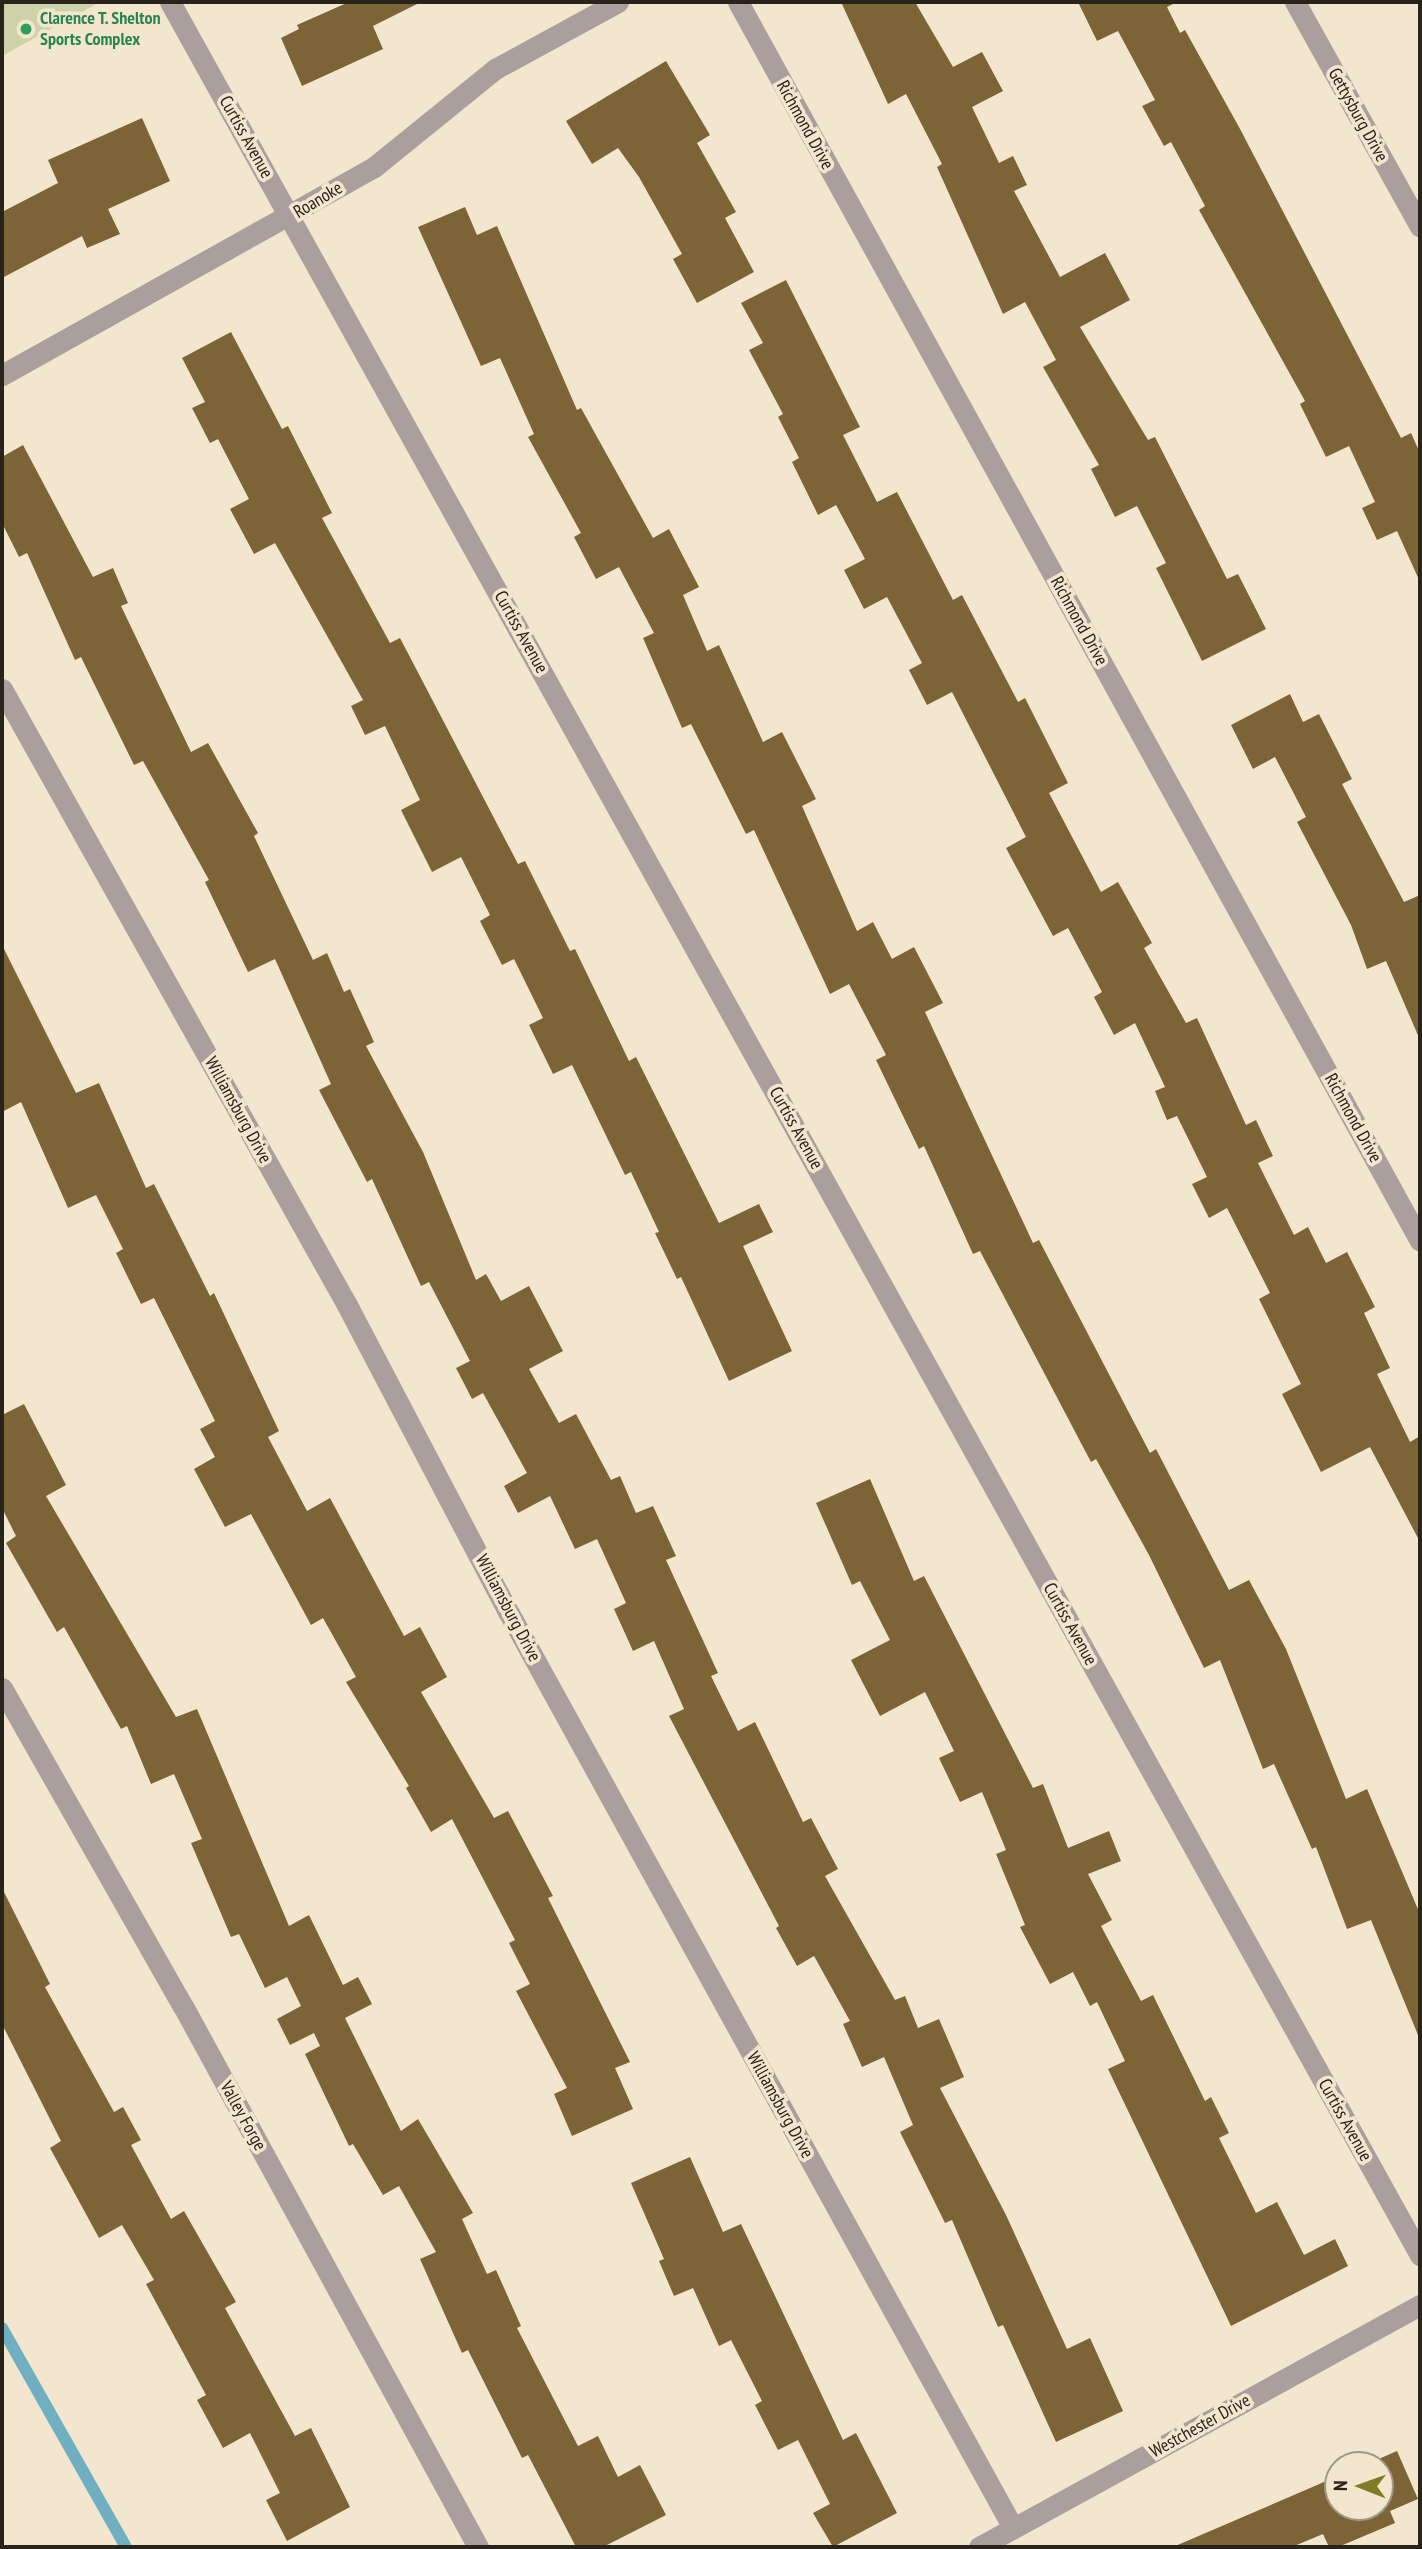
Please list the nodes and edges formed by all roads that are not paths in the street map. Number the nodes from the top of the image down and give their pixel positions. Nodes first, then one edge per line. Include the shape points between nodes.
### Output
1 (170, 2) edge
2 (618, 2) edge
3 (737, 2) edge
4 (1295, 2) edge
5 (290, 216) junction
6 (1420, 227) edge
7 (2, 375) edge
8 (2, 689) edge
9 (1420, 1241) edge
10 (2, 1688) edge
11 (1420, 2255) edge
12 (1420, 2305) edge
13 (1013, 2528) junction
14 (478, 2547) edge
15 (979, 2547) edge

1 - 5 street, Curtiss Avenue
2 - 5 street, Roanoke via 495,69 374,167
3 - 9 street, Richmond Drive
4 - 6 street, Gettysburg Drive
5 - 7 street, Roanoke
5 - 11 street, Curtiss Avenue
8 - 13 street, Williamsburg Drive via 347,1305 509,1613
10 - 14 street, Valley Forge via 183,2006
12 - 13 street, Westchester Drive
13 - 15 street, Westchester Drive

